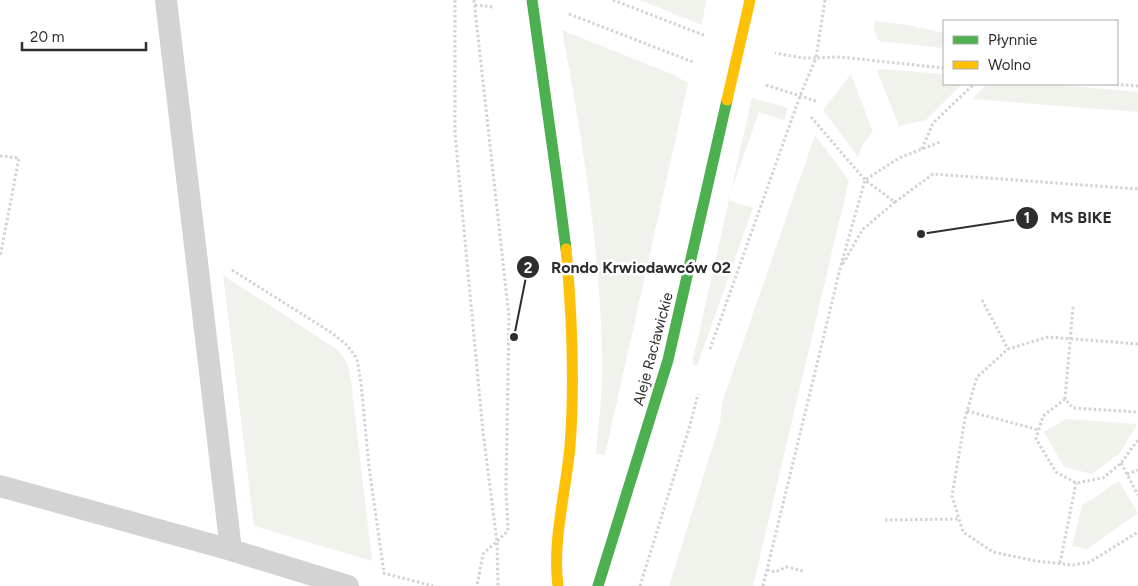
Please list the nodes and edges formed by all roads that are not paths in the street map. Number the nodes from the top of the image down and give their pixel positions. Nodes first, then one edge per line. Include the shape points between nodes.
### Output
1 (166, 0) edge
2 (532, 0) edge
3 (750, 0) edge
4 (0, 486) edge
5 (231, 550) junction
6 (348, 586) edge
7 (558, 586) edge
8 (598, 586) edge

1 - 5 lane
2 - 7 street via 561,208 572,335 571,432 555,571
3 - 8 street, Aleje Racławickie via 668,360
4 - 5 lane
5 - 6 lane

